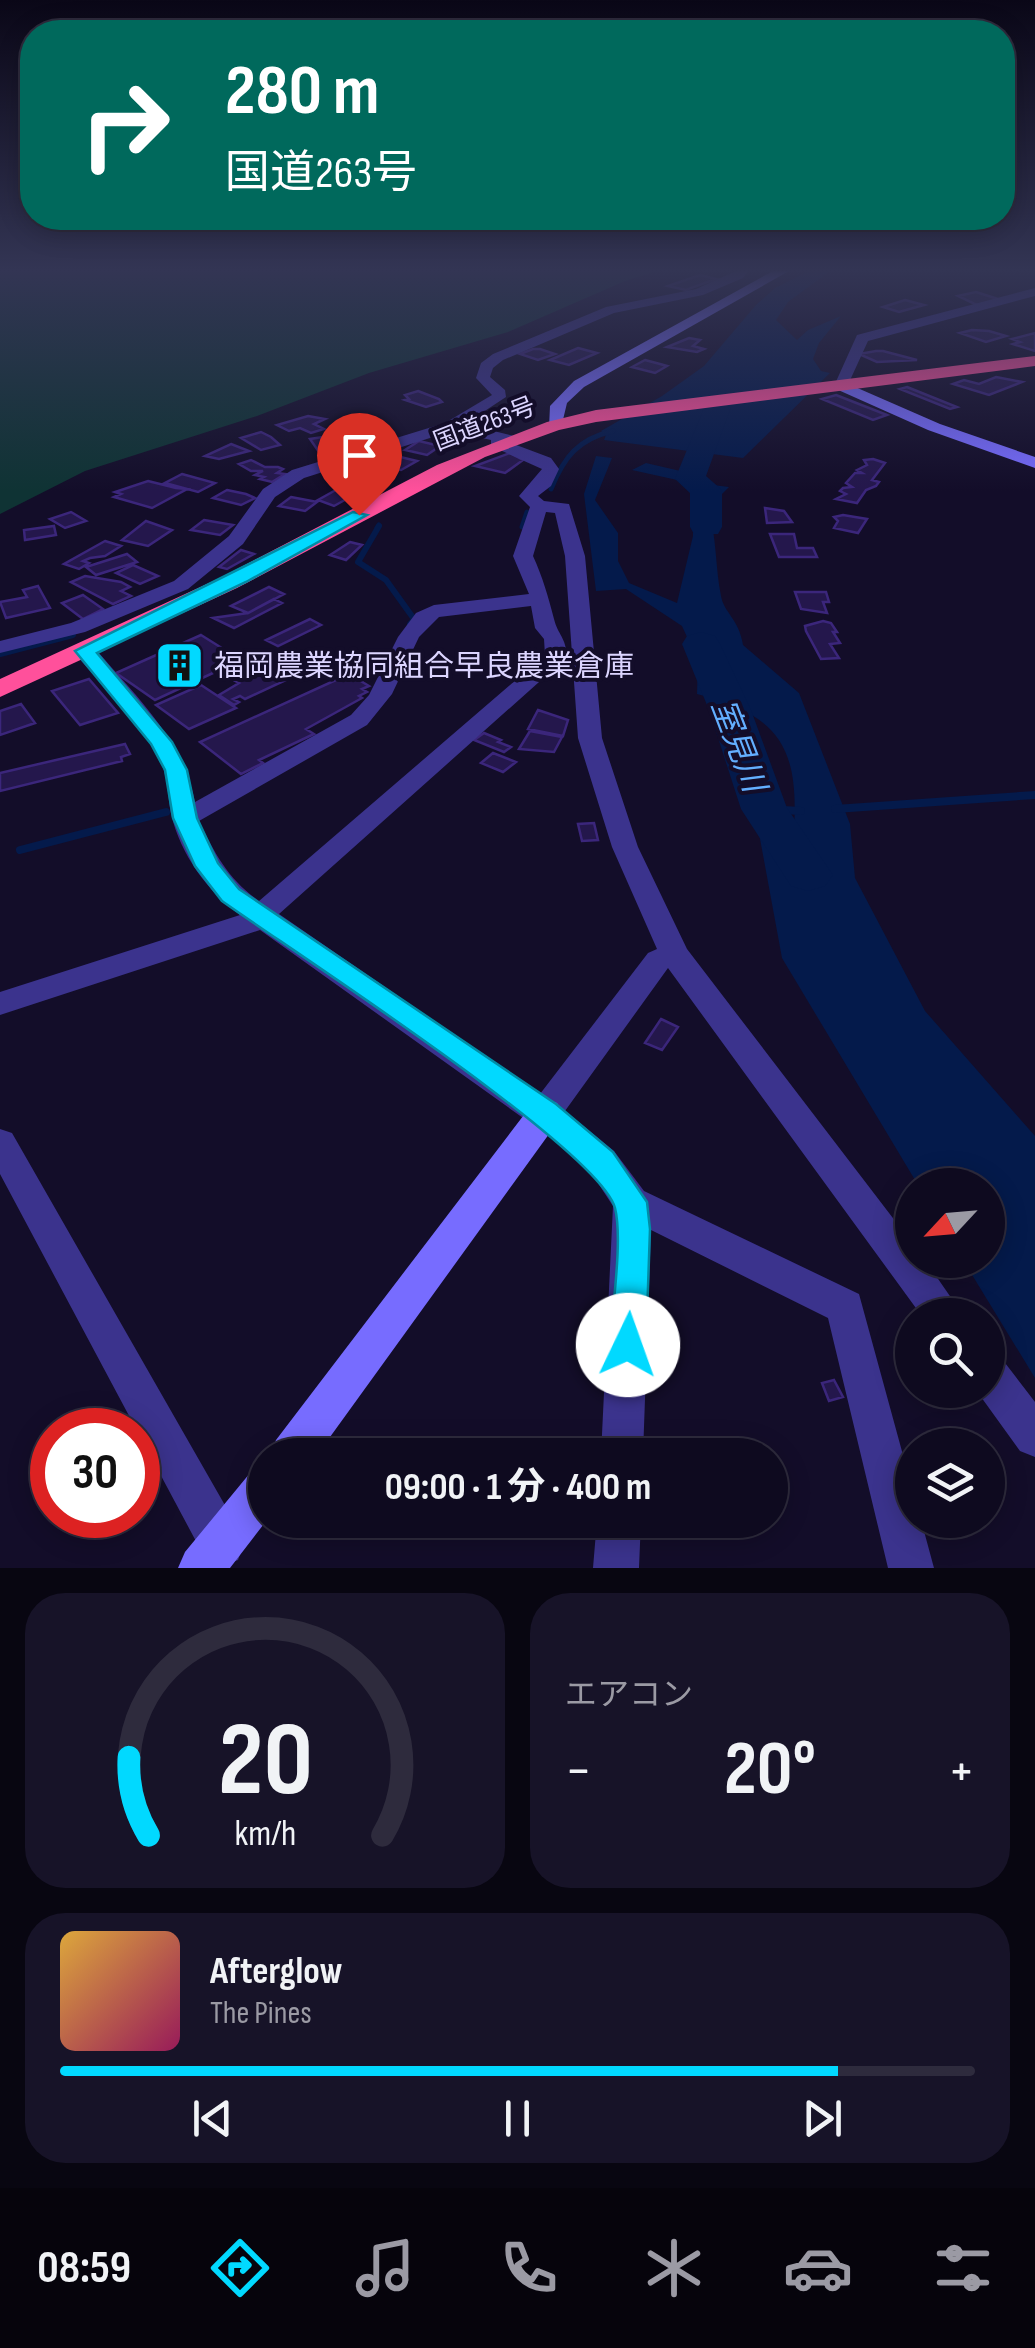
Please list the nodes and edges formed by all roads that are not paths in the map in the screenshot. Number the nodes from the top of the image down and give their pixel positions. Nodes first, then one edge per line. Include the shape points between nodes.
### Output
1 (529, 344) edge
2 (648, 344) edge
3 (858, 344) edge
4 (1035, 361) edge
5 (834, 387) junction
6 (555, 424) junction
7 (451, 426) junction
8 (503, 441) junction
9 (1035, 464) edge
10 (538, 506) junction
11 (538, 600) junction
12 (86, 640) junction
13 (0, 647) edge
14 (0, 689) edge
15 (185, 818) junction
16 (259, 916) junction
17 (674, 954) junction
18 (0, 1004) edge
19 (545, 1113) junction
20 (0, 1143) edge
21 (630, 1202) junction
22 (931, 1298) edge
23 (1005, 1396) edge
24 (1035, 1436) edge
25 (303, 1438) edge
26 (623, 1438) edge
27 (248, 1510) edge
28 (618, 1538) edge
29 (212, 1556) edge
30 (616, 1568) edge
31 (911, 1568) edge

1 - 7 street via 486,366 483,378 500,397
2 - 6 main road via 561,398
3 - 5 street
4 - 5 highway, 国道263号
5 - 6 highway, 国道263号
5 - 9 main road
6 - 8 highway, 国道263号
7 - 8 street
7 - 12 street via 298,474 269,493 236,540 200,572
8 - 10 street via 550,470 528,496
8 - 12 highway, 国道263号 via 240,578
10 - 11 street via 523,556
10 - 17 street via 563,508 575,556 590,738 625,847
11 - 15 street via 424,616 380,696 359,720
11 - 16 street via 556,656
12 - 13 street
12 - 14 highway, 国道263号
12 - 15 street via 161,742 176,770
15 - 16 street via 207,866
16 - 18 street
16 - 19 street
17 - 19 street via 658,960
17 - 22 street
19 - 21 street via 602,1162
19 - 25 main road
20 - 29 street via 42,1213
21 - 26 street
21 - 31 street via 845,1308
23 - 24 street
27 - 29 main road
28 - 30 street

